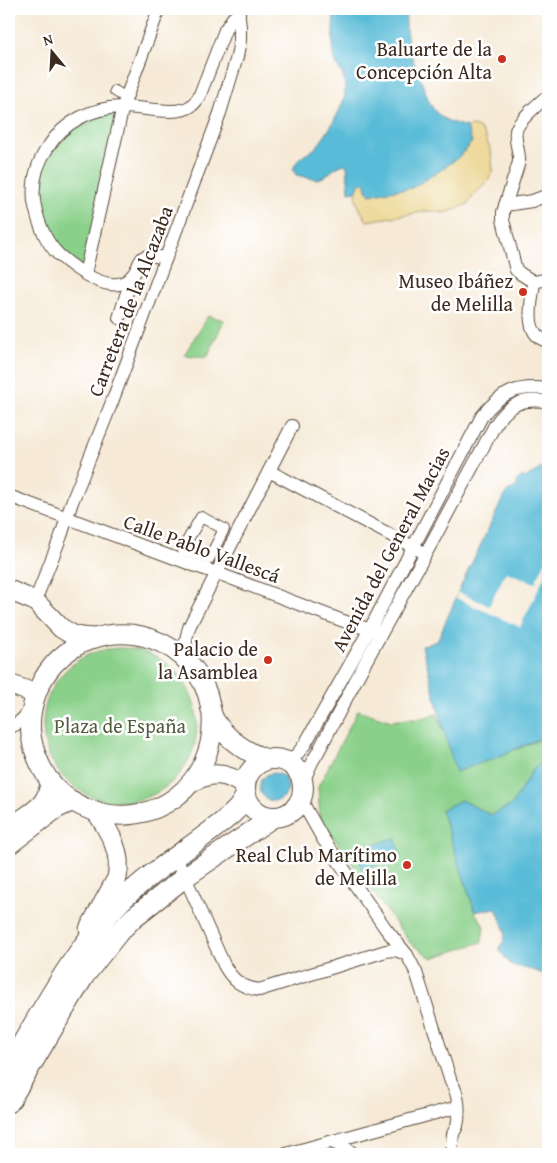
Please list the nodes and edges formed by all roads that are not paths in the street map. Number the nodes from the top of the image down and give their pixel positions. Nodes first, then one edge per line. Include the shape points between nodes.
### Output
1 (159, 9) edge
2 (238, 11) edge
3 (548, 96) edge
4 (121, 99) junction
5 (548, 195) edge
6 (505, 205) junction
7 (166, 258) junction
8 (85, 274) junction
9 (132, 276) junction
10 (548, 279) edge
11 (534, 282) junction
12 (119, 318) dead end
13 (548, 341) edge
14 (548, 389) edge
15 (548, 402) edge
16 (292, 426) dead end
17 (269, 471) junction
18 (9, 496) edge
19 (67, 518) junction
20 (413, 547) junction
21 (213, 551) junction
22 (426, 554) junction
23 (225, 556) junction
24 (217, 572) junction
25 (9, 590) edge
26 (35, 601) junction
27 (190, 625) junction
28 (376, 631) junction
29 (93, 638) junction
30 (162, 643) junction
31 (188, 663) junction
32 (10, 685) edge
33 (34, 701) junction
34 (212, 716) junction
35 (9, 727) edge
36 (266, 759) junction
37 (288, 762) junction
38 (50, 781) junction
39 (191, 783) junction
40 (245, 791) junction
41 (302, 791) junction
42 (74, 802) junction
43 (96, 812) junction
44 (274, 817) junction
45 (9, 829) edge
46 (9, 845) edge
47 (180, 855) junction
48 (185, 877) junction
49 (407, 955) junction
50 (70, 966) junction
51 (19, 1061) edge
52 (451, 1082) junction
53 (9, 1102) edge
54 (450, 1109) junction
55 (362, 1133) junction
56 (454, 1133) junction
57 (331, 1142) junction
58 (286, 1154) edge
59 (354, 1154) edge
60 (451, 1154) edge

1 - 4 street
2 - 4 street via 225,30 198,97 191,106 171,111
2 - 7 street, Carretera de la Alcazaba via 240,40 237,57 220,113
3 - 6 street via 518,125 520,156
4 - 8 street
4 - 8 street via 107,108 76,119 50,144 37,170 34,202 44,233 53,249
5 - 6 street
6 - 11 street via 503,220 516,270
7 - 9 street via 144,257
7 - 19 street, Carretera de la Alcazaba
8 - 9 street via 115,284 122,284
9 - 12 street
10 - 11 street
11 - 13 street via 530,320 536,335
14 - 20 street, Avenida del General Macias via 517,390 490,406
15 - 22 street, Avenida del General Macias via 522,401 502,415
16 - 17 street
17 - 20 street
17 - 23 street
18 - 19 street, Calle Pablo Vallescá
19 - 24 street, Calle Pablo Vallescá
19 - 26 street, Carretera de la Alcazaba
20 - 22 street
20 - 28 street, Avenida del General Macias
21 - 21 street via 224,529 201,517 182,550 208,559
21 - 23 street
22 - 28 street, Avenida del General Macias
23 - 24 street
24 - 27 street
24 - 28 street, Calle Pablo Vallescá
25 - 26 main road
26 - 29 main road via 61,628 71,634
27 - 30 street
27 - 31 street via 185,648
28 - 37 street, Avenida del General Macias via 305,744
28 - 41 street, Avenida del General Macias via 312,762
29 - 30 main road via 127,634
29 - 33 main road via 69,650 56,662 44,676
30 - 31 main road
31 - 34 main road via 203,683
32 - 33 main road
33 - 35 street via 19,722
33 - 38 main road via 31,732 34,748
34 - 36 main road via 233,742
34 - 39 main road via 207,756
36 - 37 main road
36 - 40 main road via 249,772
37 - 41 main road via 300,774
38 - 42 main road
38 - 45 main road via 48,796 39,807
39 - 40 main road via 220,774 238,781
39 - 43 main road via 172,800 147,812 116,815
40 - 44 main road via 256,811
40 - 47 main road via 232,814
41 - 44 main road via 290,813
41 - 49 street via 323,839
42 - 43 main road
42 - 46 main road via 56,809
43 - 50 main road via 115,844 120,868 118,878
44 - 48 main road
47 - 48 street via 178,867
47 - 50 main road via 121,902
48 - 49 street via 224,965 230,975 247,988 259,990 394,950
48 - 51 main road via 134,917 108,944
49 - 52 street via 416,972
50 - 51 main road
51 - 53 main road
52 - 54 street
52 - 56 street via 458,1102
54 - 55 street
54 - 56 street
55 - 57 street
55 - 59 street via 355,1144
56 - 60 street
57 - 58 street
57 - 59 street

